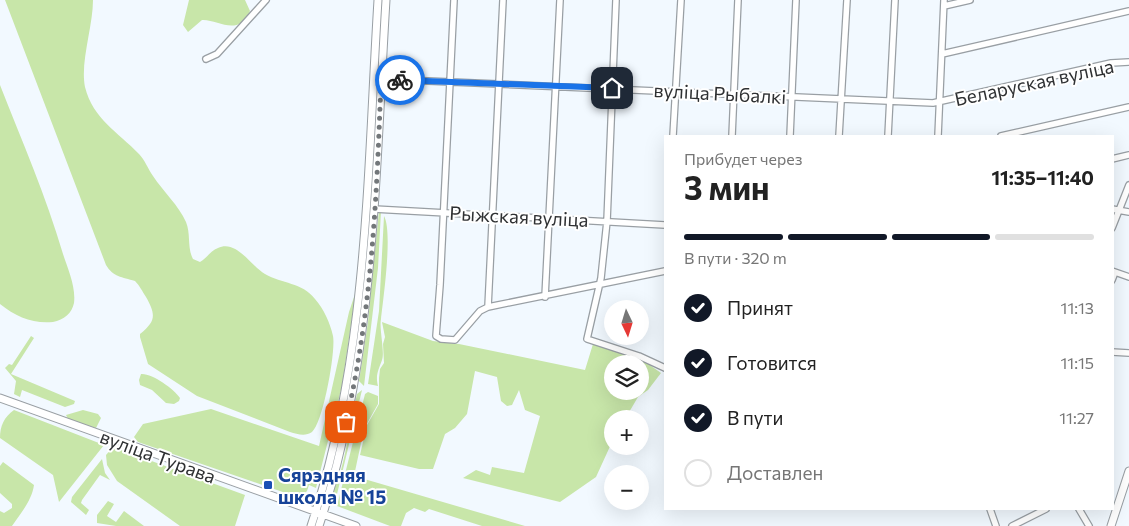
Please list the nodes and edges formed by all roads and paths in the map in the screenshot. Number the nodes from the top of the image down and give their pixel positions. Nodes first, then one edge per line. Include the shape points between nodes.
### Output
1 (266, 0) edge
2 (378, 0) edge
3 (386, 0) edge
4 (454, 0) edge
5 (503, 0) edge
6 (560, 0) edge
7 (616, 0) edge
8 (681, 0) edge
9 (738, 0) edge
10 (796, 0) edge
11 (847, 0) edge
12 (895, 0) edge
13 (970, 0) edge
14 (944, 3) edge
15 (1129, 11) edge
16 (942, 54) junction
17 (206, 59) dead end
18 (1129, 62) edge
19 (381, 79) junction
20 (450, 82) junction
21 (499, 83) junction
22 (555, 86) junction
23 (612, 88) junction
24 (676, 91) junction
25 (734, 94) junction
26 (792, 97) junction
27 (841, 100) junction
28 (890, 102) junction
29 (939, 103) junction
30 (1129, 107) edge
31 (673, 135) edge
32 (732, 135) edge
33 (790, 135) edge
34 (839, 135) edge
35 (888, 135) edge
36 (938, 135) edge
37 (1006, 135) edge
38 (1129, 155) edge
39 (1114, 159) edge
40 (1129, 185) edge
41 (374, 209) junction
42 (1114, 209) edge
43 (1120, 209) junction
44 (444, 212) junction
45 (1129, 212) edge
46 (492, 215) junction
47 (549, 218) junction
48 (607, 221) junction
49 (1114, 223) edge
50 (664, 225) edge
51 (664, 271) edge
52 (1114, 271) edge
53 (1129, 278) edge
54 (599, 286) junction
55 (545, 297) junction
56 (488, 307) junction
57 (1114, 352) edge
58 (1129, 352) edge
59 (664, 368) edge
60 (0, 398) edge
61 (1129, 471) edge
62 (1127, 481) edge
63 (1044, 510) edge
64 (1080, 510) edge
65 (992, 511) edge
66 (319, 513) junction
67 (311, 526) edge
68 (319, 526) edge
69 (356, 526) edge
70 (996, 526) edge
71 (1012, 526) edge
72 (1089, 526) edge
73 (1112, 526) edge

1 - 17 street via 217,54
2 - 66 main road via 363,264 354,349
3 - 19 main road
4 - 20 street
5 - 21 street
6 - 22 street
7 - 23 street
8 - 24 street
9 - 25 street
10 - 26 street
11 - 27 street
12 - 28 street
13 - 14 street
14 - 16 street
15 - 16 street
16 - 29 street
18 - 29 street, Беларуская вуліца via 1111,63
19 - 20 street, вуліца Рыбалкі
19 - 41 main road
20 - 21 street, вуліца Рыбалкі
20 - 44 street
21 - 22 street, вуліца Рыбалкі
21 - 46 street
22 - 23 street, вуліца Рыбалкі
22 - 47 street
23 - 24 street, вуліца Рыбалкі
23 - 48 street
24 - 25 street, вуліца Рыбалкі
24 - 31 street
25 - 26 street, вуліца Рыбалкі
25 - 32 street
26 - 27 street, вуліца Рыбалкі
26 - 33 street
27 - 28 street, вуліца Рыбалкі
27 - 34 street
28 - 29 street, вуліца Рыбалкі
28 - 35 street
29 - 36 street
30 - 37 street
38 - 39 street
40 - 43 street
41 - 44 street, Рыжская вуліца
41 - 66 main road via 361,350 338,457
42 - 43 street
43 - 45 street
43 - 49 street
44 - 46 street, Рыжская вуліца
44 - 56 street via 436,336 455,340 480,311
46 - 47 street, Рыжская вуліца
46 - 56 street
47 - 48 street, Рыжская вуліца
47 - 55 street
48 - 50 street, Рыжская вуліца
48 - 54 street
51 - 54 street
52 - 53 street
54 - 55 street
54 - 59 street via 587,339
55 - 56 street
57 - 58 street
60 - 66 main road, вуліца Турава
61 - 62 main road
62 - 73 main road
63 - 71 street
64 - 72 street
65 - 70 street
66 - 67 main road
66 - 68 main road
66 - 69 main road, вуліца Турава

